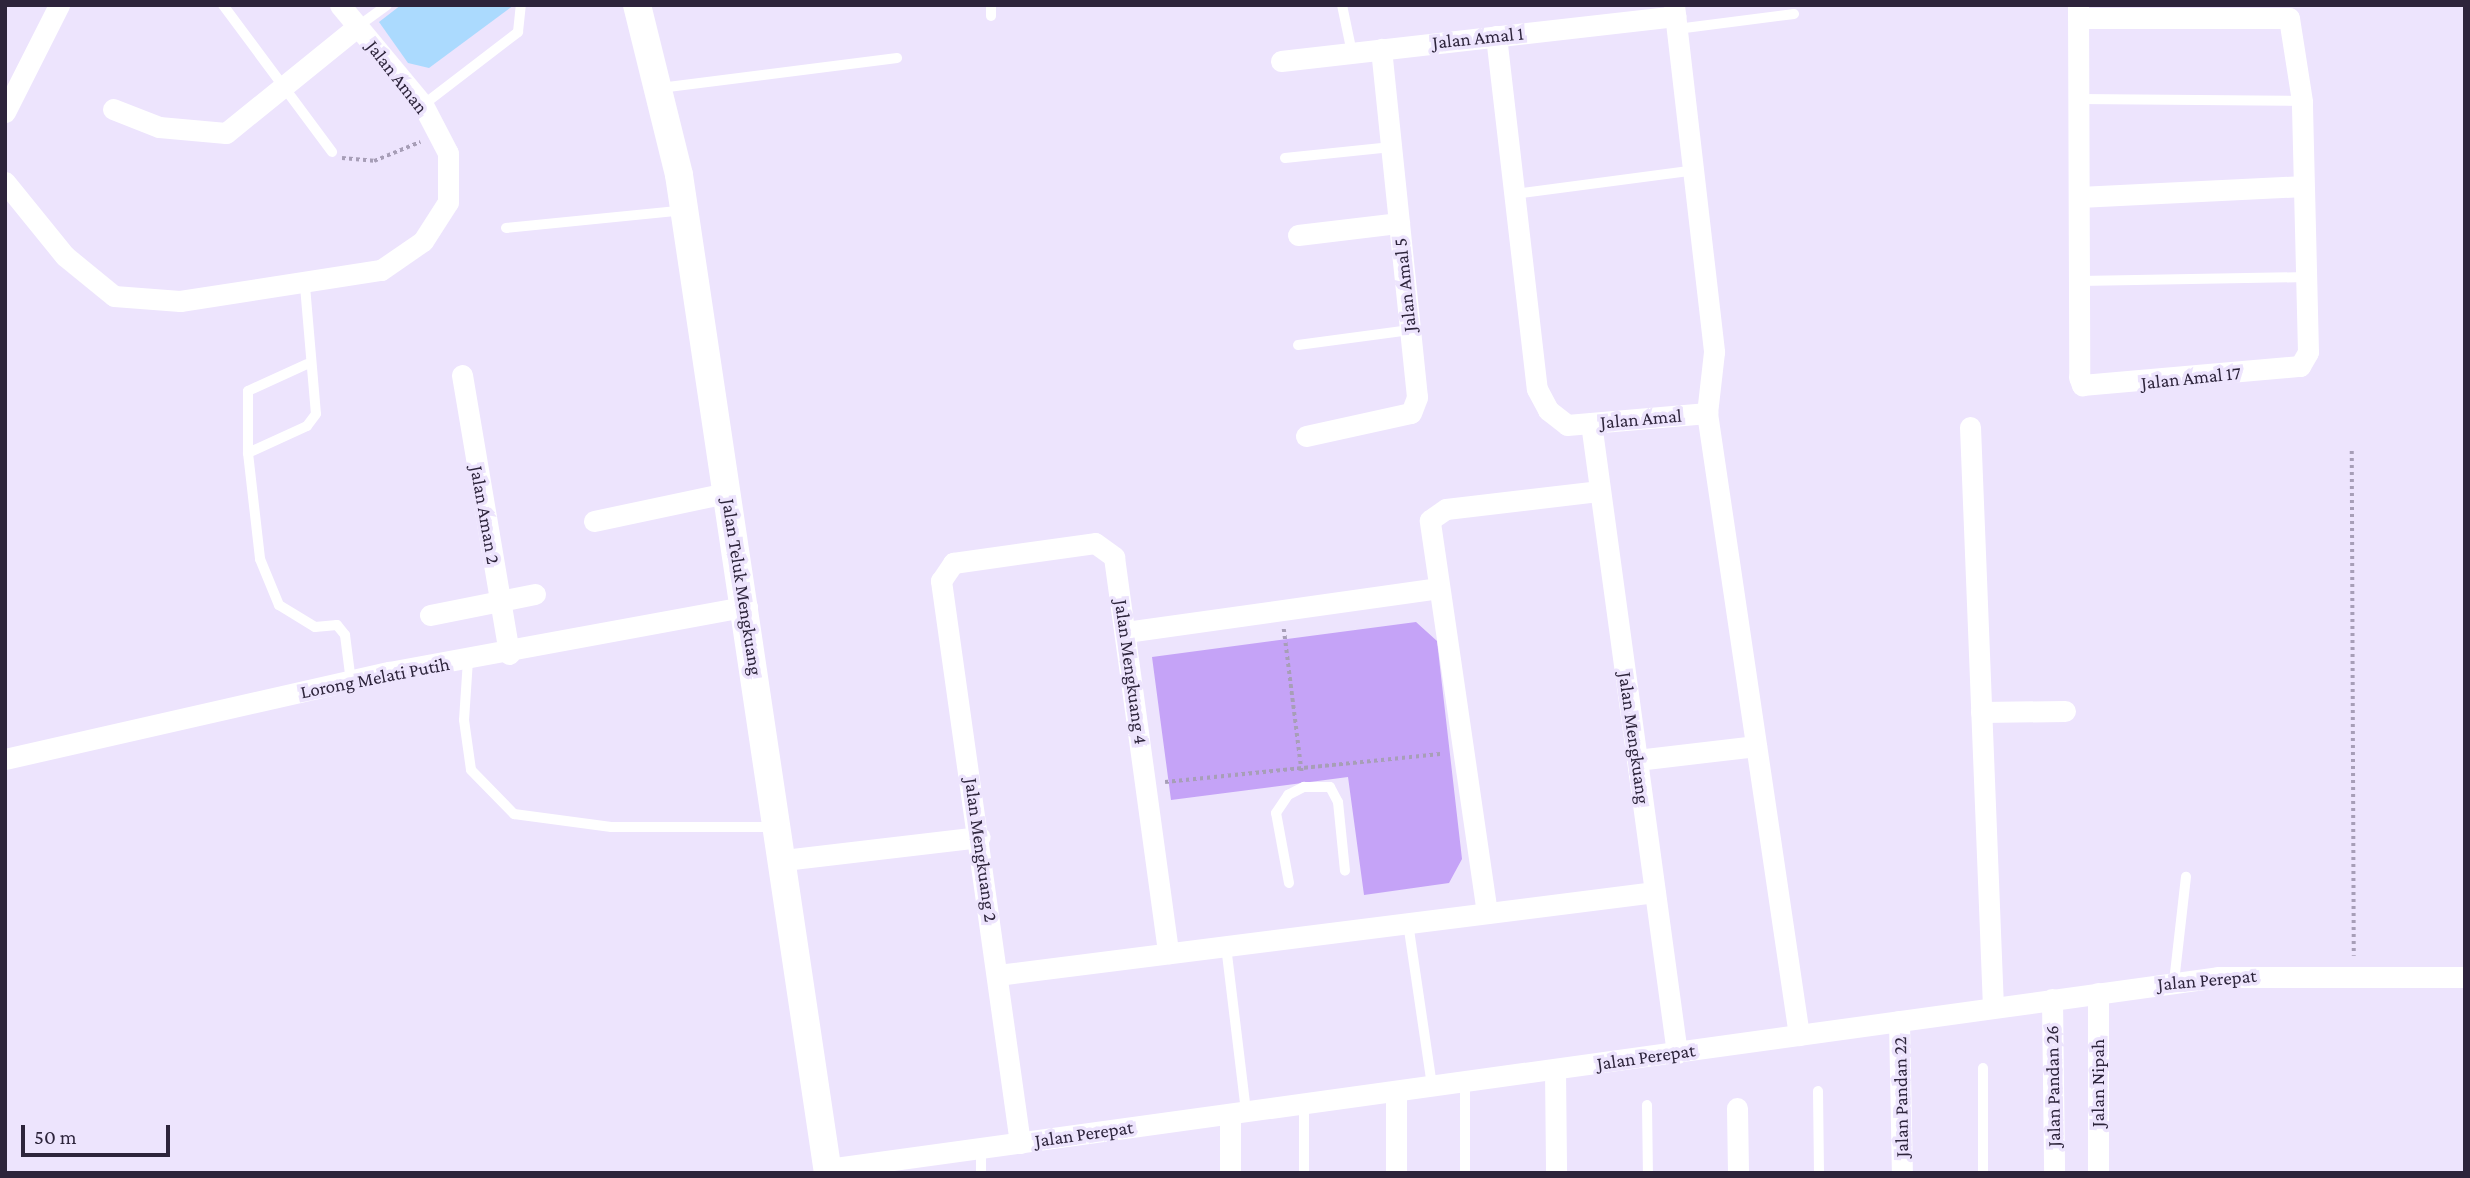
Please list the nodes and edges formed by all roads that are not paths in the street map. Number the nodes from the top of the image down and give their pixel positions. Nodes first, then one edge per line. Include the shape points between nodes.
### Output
1 (59, 5) edge
2 (223, 5) edge
3 (340, 5) edge
4 (387, 5) edge
5 (521, 5) edge
6 (637, 5) edge
7 (1342, 5) edge
8 (2184, 11) edge
9 (2281, 11) edge
10 (2078, 12) edge
11 (1794, 14) dead end
12 (1675, 17) edge
13 (357, 27) junction
14 (1496, 36) junction
15 (1381, 49) junction
16 (1352, 53) junction
17 (897, 58) dead end
18 (1281, 61) dead end
19 (284, 87) junction
20 (660, 88) junction
21 (2079, 99) junction
22 (2302, 101) junction
23 (423, 105) junction
24 (113, 109) dead end
25 (5, 112) edge
26 (1391, 147) junction
27 (332, 152) road end
28 (1285, 158) dead end
29 (1696, 170) junction
30 (5, 182) edge
31 (2303, 186) junction
32 (1514, 194) junction
33 (2080, 197) junction
34 (685, 210) junction
35 (1399, 223) junction
36 (506, 228) dead end
37 (1298, 235) dead end
38 (2307, 277) junction
39 (2080, 281) junction
40 (305, 286) junction
41 (1410, 330) junction
42 (1298, 345) dead end
43 (307, 363) junction
44 (462, 375) dead end
45 (1707, 413) junction
46 (1591, 423) junction
47 (1970, 427) dead end
48 (1306, 436) dead end
49 (248, 453) junction
50 (1600, 491) junction
51 (726, 493) junction
52 (594, 522) dead end
53 (953, 563) joint
54 (1439, 588) junction
55 (534, 594) dead end
56 (500, 601) junction
57 (747, 606) junction
58 (430, 615) dead end
59 (1126, 632) junction
60 (509, 654) junction
61 (468, 660) junction
62 (351, 682) junction
63 (2065, 711) dead end
64 (1981, 712) junction
65 (1756, 746) junction
66 (5, 759) edge
67 (1637, 760) junction
68 (779, 827) junction
69 (980, 837) junction
70 (784, 860) junction
71 (1345, 871) dead end
72 (2186, 877) dead end
73 (1289, 883) dead end
74 (1655, 892) junction
75 (1487, 913) junction
76 (1408, 923) junction
77 (1226, 946) junction
78 (1168, 953) junction
79 (998, 975) junction
80 (2465, 977) edge
81 (2174, 982) junction
82 (2098, 993) junction
83 (2052, 999) junction
84 (1993, 1008) junction
85 (1899, 1021) junction
86 (1799, 1035) junction
87 (1677, 1053) junction
88 (1983, 1068) dead end
89 (1555, 1070) junction
90 (1465, 1082) junction
91 (1432, 1086) junction
92 (1396, 1091) junction
93 (1818, 1091) dead end
94 (1304, 1104) junction
95 (1647, 1105) dead end
96 (1737, 1108) dead end
97 (1238, 1113) junction
98 (1020, 1143) junction
99 (981, 1148) junction
100 (890, 1167) edge
101 (828, 1171) edge
102 (981, 1173) edge
103 (1230, 1173) edge
104 (1304, 1173) edge
105 (1396, 1173) edge
106 (1465, 1173) edge
107 (1556, 1173) edge
108 (1648, 1173) edge
109 (1738, 1173) edge
110 (1819, 1173) edge
111 (1902, 1173) edge
112 (1983, 1173) edge
113 (2054, 1173) edge
114 (2098, 1173) edge

1 - 25 street
2 - 19 lane
3 - 13 street, Jalan Aman
4 - 13 lane
5 - 23 lane via 518,32
6 - 20 street, Jalan Teluk Mengkuang
7 - 16 lane
8 - 9 street
8 - 10 street
9 - 22 street via 2289,18
10 - 21 street
11 - 12 lane
12 - 14 street, Jalan Amal 1
12 - 29 street, Jalan Amal
13 - 19 street
13 - 23 street, Jalan Aman
14 - 15 street, Jalan Amal 1
14 - 32 street, Jalan Amal
15 - 16 street, Jalan Amal 1
15 - 26 street, Jalan Amal 5
16 - 18 street, Jalan Amal 1
17 - 20 lane
19 - 24 street via 226,133 159,128
19 - 27 lane
20 - 34 street, Jalan Teluk Mengkuang
21 - 22 lane
21 - 33 street
22 - 31 street
23 - 40 street, Jalan Aman via 448,153 447,202 423,240 381,270
26 - 28 lane
26 - 35 street, Jalan Amal 5
29 - 32 lane
29 - 45 street, Jalan Amal via 1714,352
30 - 40 street via 65,256 114,296 180,301
31 - 33 street
31 - 38 street
32 - 46 street, Jalan Amal via 1537,389 1548,410 1567,425
33 - 39 street
34 - 36 lane
34 - 51 street, Jalan Teluk Mengkuang
35 - 37 street
35 - 41 street, Jalan Amal 5
38 - 39 lane
38 - 39 street, Jalan Amal 17 via 2308,352 2300,366 2082,385
40 - 43 lane
41 - 42 lane
41 - 48 street, Jalan Amal 5 via 1417,397 1411,413
43 - 49 lane via 248,391
43 - 49 lane via 316,414 307,426
44 - 56 street, Jalan Aman 2
45 - 46 street, Jalan Amal
45 - 65 street
46 - 50 street, Jalan Mengkuang
47 - 64 street
49 - 62 lane via 260,559 279,605 315,626 337,625 345,635
50 - 54 street via 1436,512 1430,520
50 - 67 street, Jalan Mengkuang
51 - 52 street
51 - 57 street, Jalan Teluk Mengkuang
53 - 59 street, Jalan Mengkuang 4 via 1095,543 1114,557
53 - 69 street, Jalan Mengkuang 2 via 941,581
54 - 59 street
54 - 75 street
55 - 56 street
56 - 58 street
56 - 60 street, Jalan Aman 2
57 - 60 street, Lorong Melati Putih
57 - 68 street, Jalan Teluk Mengkuang
59 - 78 street, Jalan Mengkuang 4
60 - 61 street, Lorong Melati Putih
61 - 62 street, Lorong Melati Putih
61 - 68 lane via 464,720 471,769 514,814 611,827
62 - 66 street, Lorong Melati Putih
63 - 64 street
64 - 84 street
65 - 67 street
65 - 86 street
67 - 74 street, Jalan Mengkuang
68 - 70 street, Jalan Teluk Mengkuang
69 - 70 street
69 - 79 street, Jalan Mengkuang 2
70 - 101 street, Jalan Teluk Mengkuang
71 - 73 lane via 1338,802 1331,788 1304,788 1288,795 1276,813
72 - 81 lane
74 - 75 street
74 - 87 street, Jalan Mengkuang
75 - 76 street
76 - 77 street
76 - 91 lane
77 - 78 street
77 - 97 lane
78 - 79 street
79 - 98 street, Jalan Mengkuang 2
80 - 81 street, Jalan Perepat
81 - 82 street, Jalan Perepat
82 - 83 street, Jalan Perepat
82 - 114 street, Jalan Nipah
83 - 84 street, Jalan Perepat
83 - 113 street, Jalan Pandan 26
84 - 85 street, Jalan Perepat
85 - 86 street, Jalan Perepat
85 - 111 street, Jalan Pandan 22
86 - 87 street, Jalan Perepat
87 - 89 street, Jalan Perepat
88 - 112 lane
89 - 90 street, Jalan Perepat
89 - 107 street
90 - 91 street, Jalan Perepat
90 - 106 lane
91 - 92 street, Jalan Perepat
92 - 94 street, Jalan Perepat
92 - 105 street
93 - 110 lane
94 - 97 street, Jalan Perepat
94 - 104 lane
95 - 108 lane
96 - 109 street
97 - 98 street, Jalan Perepat
97 - 103 street
98 - 99 street, Jalan Perepat
99 - 100 street, Jalan Perepat
99 - 102 lane
100 - 101 street, Jalan Perepat

